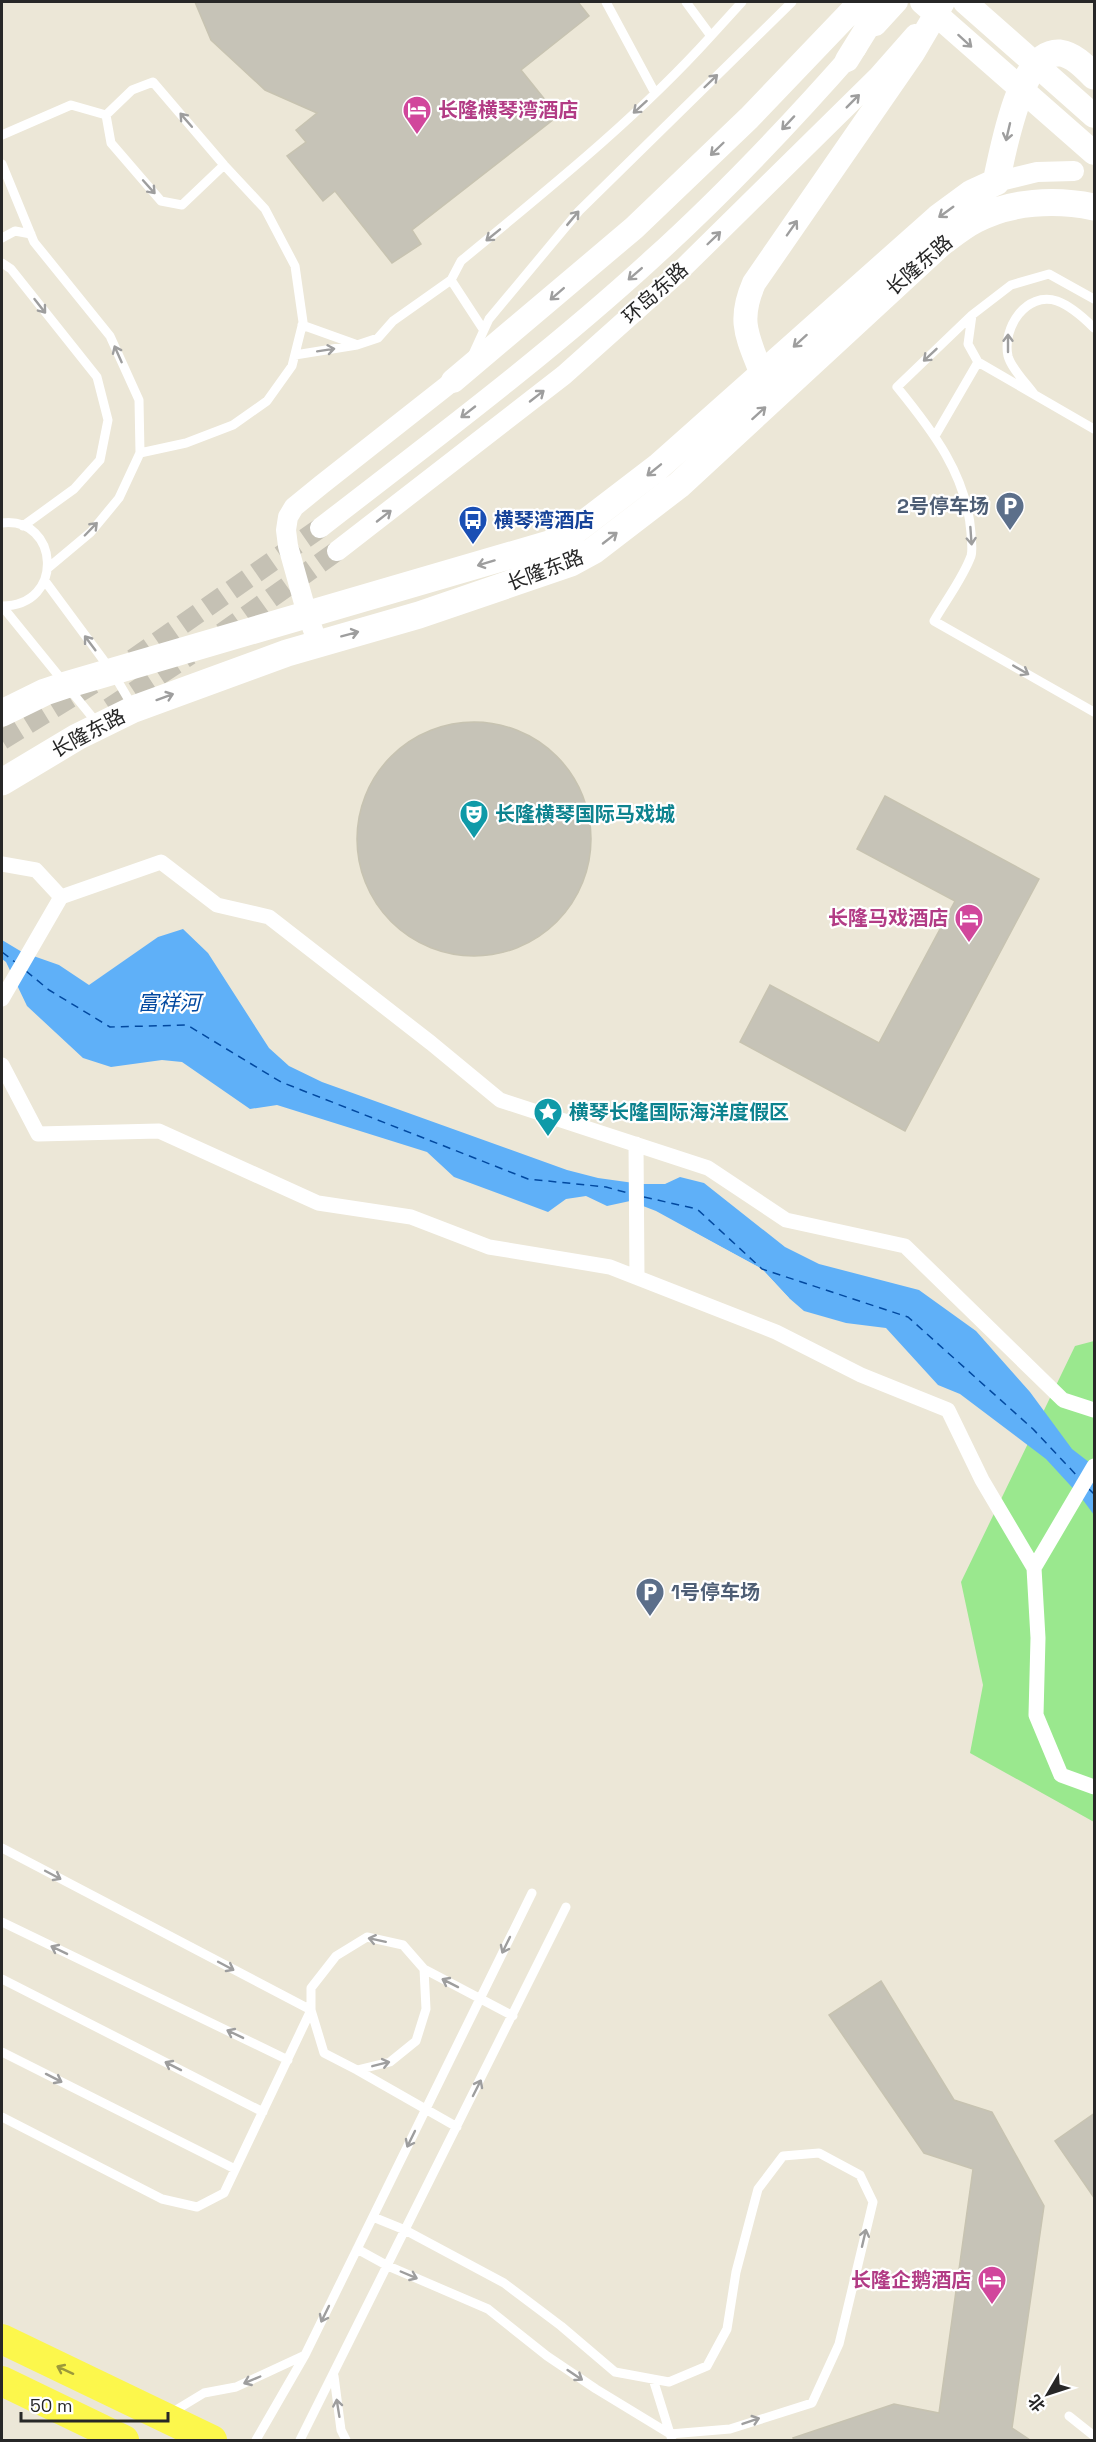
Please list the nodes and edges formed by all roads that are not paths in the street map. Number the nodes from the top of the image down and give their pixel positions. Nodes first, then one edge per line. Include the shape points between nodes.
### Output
1 (606, 2) edge
2 (686, 2) edge
3 (742, 2) edge
4 (792, 2) edge
5 (860, 2) edge
6 (883, 2) edge
7 (898, 2) edge
8 (922, 2) edge
9 (942, 2) edge
10 (965, 2) edge
11 (711, 36) junction
12 (847, 60) junction
13 (1095, 75) edge
14 (655, 93) junction
15 (106, 115) junction
16 (1095, 116) edge
17 (2, 135) edge
18 (1095, 153) edge
19 (2, 164) edge
20 (224, 165) junction
21 (1074, 171) dead end
22 (996, 182) junction
23 (1083, 204) edge
24 (31, 234) junction
25 (2, 238) edge
26 (2, 263) edge
27 (451, 280) junction
28 (1095, 299) edge
29 (972, 315) junction
30 (302, 325) junction
31 (1095, 328) edge
32 (483, 329) junction
33 (357, 345) junction
34 (295, 355) junction
35 (978, 362) junction
36 (762, 375) junction
37 (453, 381) junction
38 (1034, 394) junction
39 (1095, 429) edge
40 (935, 436) junction
41 (140, 453) junction
42 (2, 523) edge
43 (23, 526) junction
44 (320, 528) tunnel mouth
45 (337, 551) tunnel mouth
46 (48, 568) junction
47 (45, 581) junction
48 (2, 606) edge
49 (307, 614) junction
50 (318, 643) junction
51 (113, 673) junction
52 (66, 685) junction
53 (134, 709) junction
54 (1095, 712) edge
55 (2, 713) edge
56 (99, 726) junction
57 (2, 782) edge
58 (2, 864) edge
59 (61, 897) junction
60 (2, 999) edge
61 (2, 1065) edge
62 (636, 1144) junction
63 (637, 1277) junction
64 (1095, 1410) edge
65 (1095, 1466) edge
66 (1034, 1568) junction
67 (1095, 1787) edge
68 (2, 1848) edge
69 (532, 1893) dead end
70 (566, 1906) dead end
71 (2, 1922) edge
72 (424, 1969) junction
73 (2, 1979) edge
74 (480, 1998) junction
75 (311, 2010) junction
76 (513, 2016) junction
77 (2, 2052) edge
78 (288, 2060) junction
79 (357, 2070) junction
80 (425, 2110) junction
81 (263, 2112) junction
82 (2, 2117) edge
83 (457, 2127) junction
84 (235, 2169) junction
85 (373, 2217) junction
86 (405, 2230) junction
87 (357, 2249) junction
88 (388, 2266) junction
89 (2, 2339) edge
90 (305, 2355) junction
91 (333, 2375) junction
92 (652, 2379) junction
93 (2, 2381) edge
94 (1069, 2416) dead end
95 (165, 2417) junction
96 (1095, 2436) edge
97 (671, 2437) edge
98 (124, 2440) edge
99 (212, 2440) edge
100 (256, 2440) edge
101 (300, 2440) edge
102 (346, 2440) edge

1 - 14 lane
2 - 11 lane
3 - 11 lane
32 -> 4 lane via 579,211
5 -> 37 street via 749,118 634,228
6 - 12 street
7 - 12 street, 环岛东路
8 -> 18 street
36 -> 9 street via 744,320 754,283 913,53
45 -> 9 street, 环岛东路 via 564,375 668,281 878,76
10 - 16 street
11 - 14 lane
12 -> 44 street, 环岛东路 via 652,259 556,343
13 -> 22 main road via 1070,56 1058,53 1045,58 1026,78 1014,105
14 -> 27 lane via 461,261
15 - 17 lane via 71,105
20 -> 15 lane via 153,82 132,90
15 -> 20 lane via 111,143 161,201 182,205
19 - 24 lane
20 - 30 lane via 265,208 295,266
21 - 22 street, 长隆东路 via 1037,172
22 -> 36 main road, 长隆东路 via 972,193 938,218
50 -> 23 main road, 长隆东路 via 419,615 571,563 593,551 680,485 940,244 974,220 999,209
24 - 25 lane via 15,231
41 -> 24 lane via 140,400 110,336
26 -> 43 lane via 11,269 97,377 108,420 100,460 74,489
27 - 32 lane
27 - 33 lane via 393,321 378,338
28 - 29 lane via 1049,274 1011,285
29 - 35 lane via 968,344
29 -> 40 lane via 897,387
30 - 33 lane
30 - 34 lane
38 -> 31 lane via 1009,359 1006,343 1009,327 1022,311 1038,302 1055,300
32 - 37 lane via 471,358
34 -> 33 lane
34 - 41 lane via 292,366 267,401 234,425 186,443
35 - 38 lane
35 - 40 lane
36 -> 49 main road, 长隆东路 via 658,467 556,542
37 - 49 street via 294,507 286,530
38 - 39 lane
40 -> 54 lane via 959,479 970,516 972,554 934,621
46 -> 41 lane via 91,532 119,498
42 - 43 lane
43 - 46 lane via 42,543
46 - 47 lane
47 - 48 lane via 28,601
51 -> 47 lane
48 - 52 lane
49 - 50 street
49 - 51 main road, 长隆东路
53 -> 50 main road, 长隆东路
51 - 52 main road, 长隆东路
51 - 53 lane
52 - 55 main road, 长隆东路
52 - 56 lane
53 - 56 main road, 长隆东路
56 - 57 main road, 长隆东路
58 - 59 street via 36,870
59 - 60 street
59 - 62 street via 161,862 217,905 269,917 500,1100
61 - 63 street via 38,1134 159,1131 318,1203 411,1217 489,1247 610,1267
62 - 63 street
62 - 64 street via 708,1168 786,1220 905,1246 1063,1400
63 - 66 street via 776,1332 861,1375 948,1410 982,1480
65 - 66 street
66 - 67 street via 1038,1638 1036,1715 1061,1775
68 -> 75 lane
69 -> 74 lane
70 - 76 lane
78 -> 71 lane
74 -> 72 lane
72 -> 75 lane via 403,1945 367,1937 336,1956 311,1988
79 -> 72 lane via 390,2062 416,2042 426,2009
81 -> 73 lane
74 - 76 lane
74 - 80 lane
75 - 78 lane
75 - 79 lane via 324,2053
83 -> 76 lane
77 -> 84 lane
78 - 81 lane
79 - 80 lane
80 - 83 lane
80 -> 85 lane
81 - 84 lane
82 - 84 lane via 162,2199 197,2207 224,2193
83 - 86 lane
85 - 86 lane
85 - 87 lane
86 - 88 lane
86 - 92 lane via 504,2283 615,2372
87 - 88 lane
87 -> 90 lane
88 - 91 lane
88 -> 97 lane via 488,2309 547,2356
95 -> 89 main road
90 -> 95 lane via 236,2387 204,2393
90 - 100 lane
91 - 101 lane
102 -> 91 lane
92 - 97 lane
97 -> 92 lane via 730,2429 812,2403 839,2344 873,2202 860,2175 819,2153 783,2156 758,2189 736,2272 727,2329 707,2366 669,2382
93 - 98 main road
94 - 96 lane
95 - 99 main road

